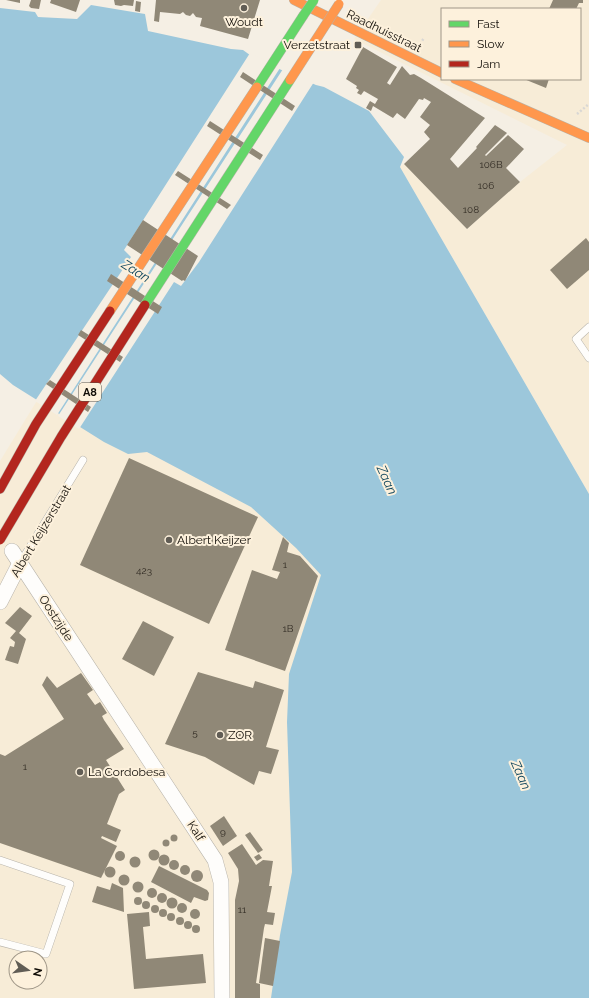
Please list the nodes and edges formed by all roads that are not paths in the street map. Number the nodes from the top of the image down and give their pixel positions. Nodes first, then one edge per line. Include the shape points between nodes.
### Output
1 (294, 0) edge
2 (310, 0) edge
3 (314, 0) edge
4 (341, 1) edge
5 (303, 16) junction
6 (441, 73) edge
7 (456, 80) edge
8 (589, 138) edge
9 (589, 327) edge
10 (589, 358) edge
11 (83, 460) dead end
12 (0, 489) edge
13 (0, 540) edge
14 (16, 557) junction
15 (0, 602) edge
16 (100, 685) joint
17 (0, 860) edge
18 (0, 942) edge
19 (222, 998) edge

1 - 6 main road, Raadhuisstraat
2 - 5 main road, A8, bridge
3 - 5 main road, A8, bridge
4 - 13 main road, A8, bridge via 61,437
5 - 12 main road, A8 via 36,424
7 - 8 main road
9 - 10 lane via 576,339
11 - 14 lane, Albert Keijzerstraat
14 - 15 street, Albert Keijzerstraat
14 - 16 street, Oostzijde
16 - 19 street, Kalf via 215,860 221,882
17 - 18 lane via 70,884 46,954

